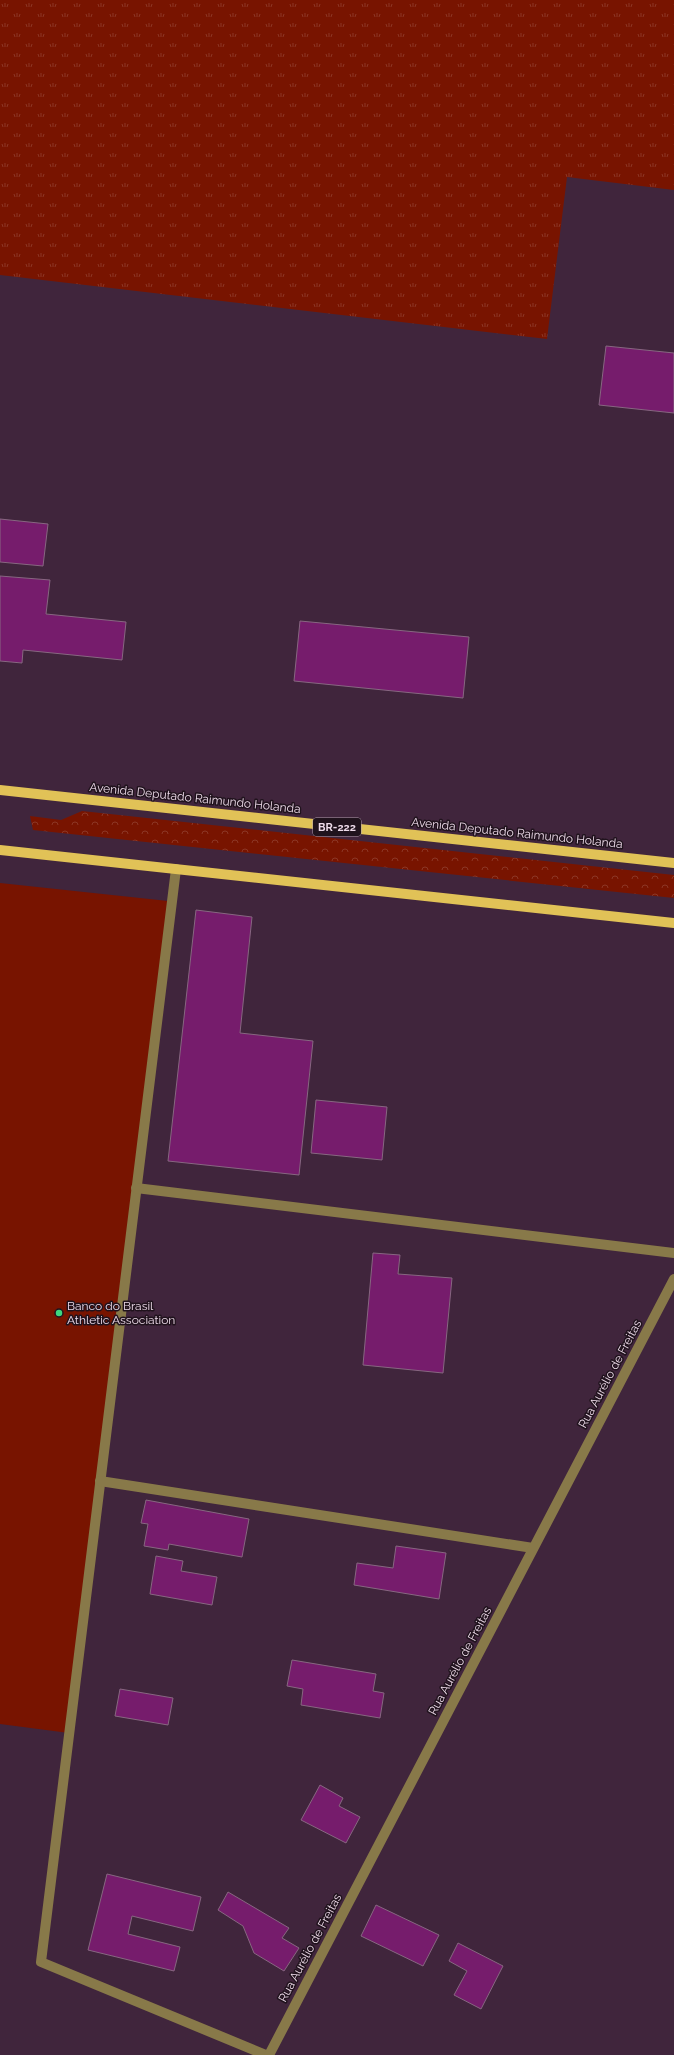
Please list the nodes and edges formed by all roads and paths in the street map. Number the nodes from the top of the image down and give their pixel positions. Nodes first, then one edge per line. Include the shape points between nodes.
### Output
1 (0, 790) edge
2 (0, 850) edge
3 (674, 863) edge
4 (176, 869) junction
5 (674, 923) edge
6 (136, 1188) junction
7 (674, 1253) edge
8 (674, 1280) edge
9 (100, 1482) junction
10 (533, 1548) junction
11 (267, 2055) edge

1 - 3 main road, Avenida Deputado Raimundo Holanda / BR-222
2 - 4 main road
4 - 5 main road
4 - 6 street
6 - 7 street
6 - 9 street
8 - 10 street, Rua Aurélio de Freitas
9 - 10 street
9 - 11 street via 41,1962
10 - 11 street, Rua Aurélio de Freitas

